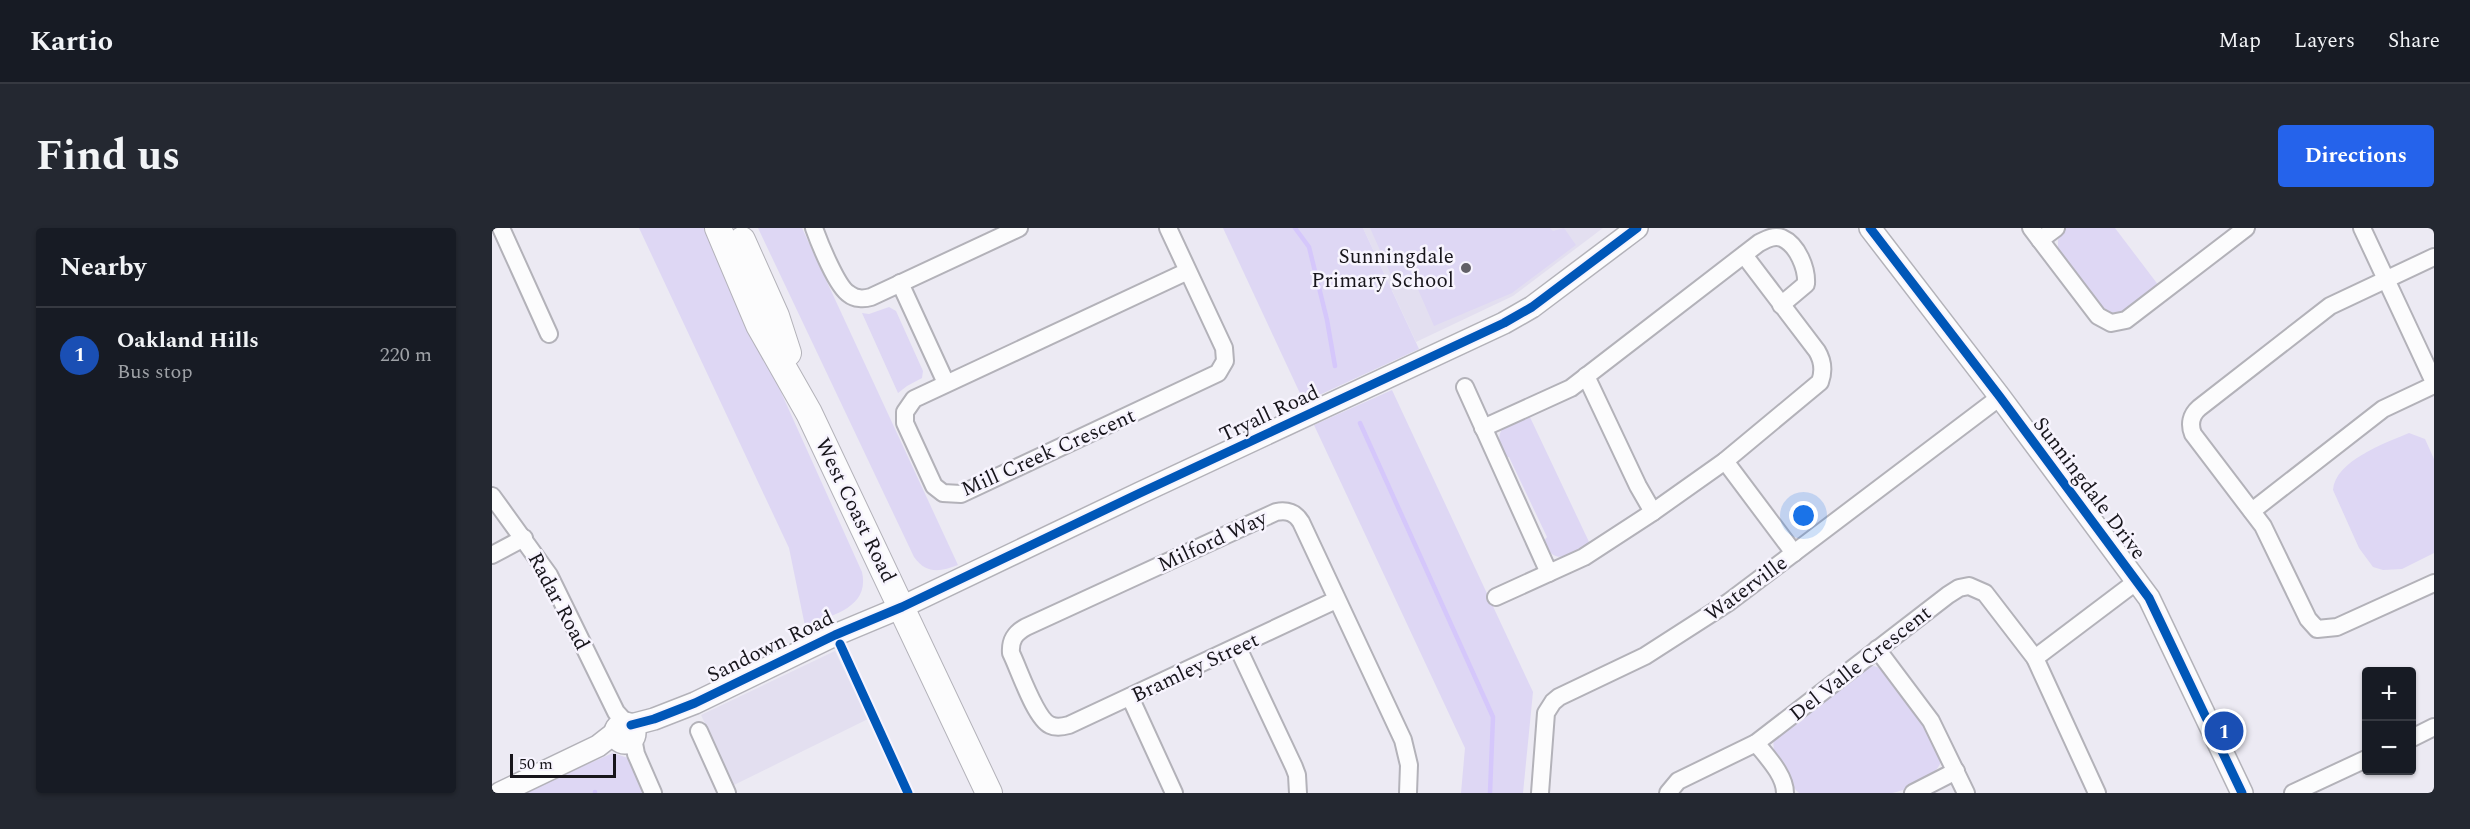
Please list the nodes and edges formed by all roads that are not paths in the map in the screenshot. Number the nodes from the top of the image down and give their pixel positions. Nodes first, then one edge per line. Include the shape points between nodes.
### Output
1 (718, 228) edge
2 (736, 228) edge
3 (814, 228) edge
4 (1019, 228) edge
5 (1168, 228) edge
6 (1637, 228) edge
7 (1870, 228) edge
8 (2056, 228) edge
9 (2362, 228) edge
10 (2241, 230) edge
11 (499, 232) edge
12 (2036, 234) edge
13 (1744, 255) junction
14 (2434, 257) edge
15 (1188, 271) junction
16 (2385, 280) junction
17 (900, 283) junction
18 (1781, 305) junction
19 (549, 334) dead end
20 (1586, 376) junction
21 (946, 383) junction
22 (2434, 383) edge
23 (1465, 387) dead end
24 (2000, 397) junction
25 (809, 413) junction
26 (1483, 428) junction
27 (1725, 461) junction
28 (492, 496) edge
29 (2252, 511) junction
30 (1653, 512) junction
31 (524, 538) junction
32 (1794, 553) junction
33 (492, 555) edge
34 (1549, 573) junction
35 (2137, 581) junction
36 (2434, 583) edge
37 (1496, 597) dead end
38 (1336, 600) junction
39 (902, 608) junction
40 (1238, 648) junction
41 (1877, 649) junction
42 (2035, 658) junction
43 (1130, 697) junction
44 (1051, 726) joint
45 (2434, 727) edge
46 (699, 731) dead end
47 (626, 733) junction
48 (2416, 736) edge
49 (1756, 743) junction
50 (2362, 761) edge
51 (1956, 771) junction
52 (500, 793) edge
53 (653, 793) edge
54 (727, 793) edge
55 (989, 793) edge
56 (1174, 793) edge
57 (1298, 793) edge
58 (1408, 793) edge
59 (1539, 793) edge
60 (1668, 793) edge
61 (1785, 793) edge
62 (1913, 793) edge
63 (1966, 793) edge
64 (2097, 793) edge
65 (2241, 793) edge
66 (2293, 793) edge

1 - 25 main road, West Coast Road via 759,325
2 - 25 main road, West Coast Road via 776,316
3 - 17 street via 843,290 853,297 871,297
4 - 17 street
5 - 15 street
6 - 39 street, Tryall Road via 1532,307 1503,323
7 - 24 street, Sunningdale Drive
8 - 12 street
9 - 16 street
10 - 12 street via 2126,320 2116,323 2098,316
11 - 19 street
13 - 18 street
13 - 18 street via 1771,237 1782,238 1801,260 1806,269 1806,284
13 - 20 street
14 - 16 street
15 - 21 street, Mill Creek Crescent
15 - 21 street, Mill Creek Crescent via 1224,348 1225,361 1214,376 955,495 934,486 905,423 910,403
16 - 22 street
16 - 29 street via 2330,306 2193,415 2193,434
17 - 21 street
18 - 27 street via 1822,359 1820,382
20 - 26 street via 1571,388
20 - 30 street
22 - 29 street via 2384,409
23 - 26 street
24 - 32 street, Waterville
24 - 35 street, Sunningdale Drive
25 - 39 main road, West Coast Road
26 - 34 street
27 - 30 street
27 - 32 street
28 - 31 street, Radar Road
29 - 36 street via 2308,619 2317,629 2337,627
30 - 34 street via 1584,557
31 - 33 street
31 - 47 street, Radar Road via 549,575
32 - 59 street, Waterville via 1683,633 1645,656 1559,696 1546,713
34 - 37 street
35 - 42 street
35 - 65 street, Sunningdale Drive via 2150,598
38 - 40 street, Bramley Street
38 - 44 street, Milford Way via 1297,515 1276,512 1018,632 1011,653 1039,715
38 - 58 street, Milford Way via 1403,740 1409,765
39 - 47 street, Sandown Road via 861,623
39 - 55 main road, West Coast Road
40 - 43 street, Bramley Street
40 - 57 street via 1294,767
41 - 42 street, Del Valle Crescent via 1948,595 1969,586 1985,593
41 - 49 street, Del Valle Crescent
41 - 51 street via 1932,721
42 - 64 street, Del Valle Crescent
43 - 44 street, Bramley Street via 1069,726
43 - 56 street
45 - 48 street
46 - 54 street
47 - 52 street, Sandown Road
47 - 53 street, Radar Road
49 - 60 street, Del Valle Crescent via 1678,781
49 - 61 street via 1775,768
50 - 66 street
51 - 62 street
51 - 63 street

